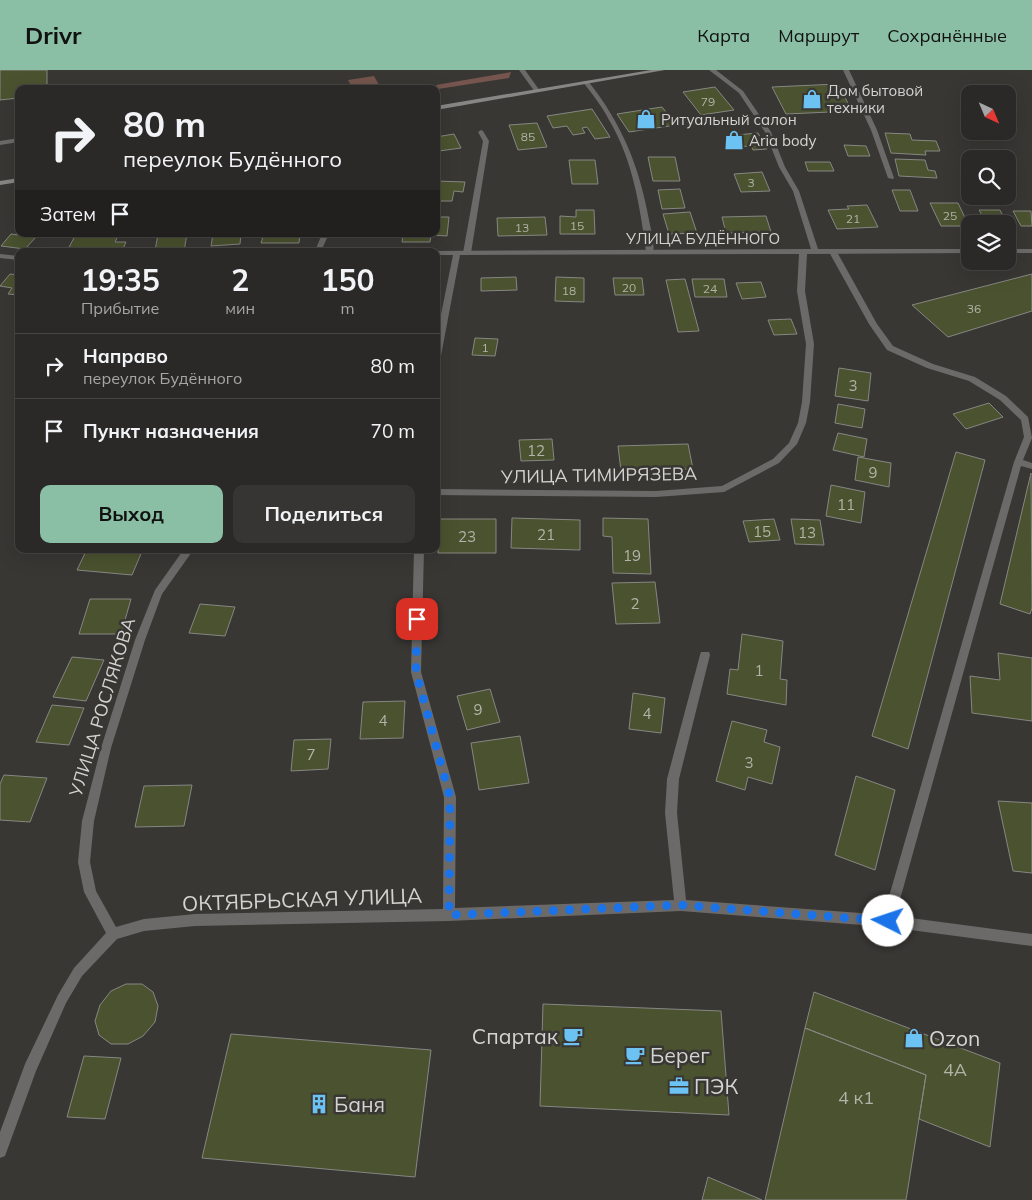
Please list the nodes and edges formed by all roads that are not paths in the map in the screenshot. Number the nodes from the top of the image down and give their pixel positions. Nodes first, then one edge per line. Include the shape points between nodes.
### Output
1 (522, 70) edge
2 (662, 70) edge
3 (712, 70) edge
4 (846, 70) edge
5 (586, 82) junction
6 (537, 91) junction
7 (440, 107) edge
8 (481, 132) dead end
9 (15, 140) edge
10 (0, 142) edge
11 (891, 178) dead end
12 (15, 181) edge
13 (0, 183) edge
14 (961, 251) edge
15 (1016, 251) edge
16 (1032, 251) edge
17 (650, 252) junction
18 (803, 252) junction
19 (815, 252) junction
20 (833, 252) junction
21 (440, 253) edge
22 (457, 253) junction
23 (467, 253) junction
24 (0, 256) edge
25 (15, 258) edge
26 (440, 340) edge
27 (1018, 462) junction
28 (1032, 466) edge
29 (440, 492) edge
30 (186, 553) edge
31 (419, 553) edge
32 (705, 655) dead end
33 (681, 905) junction
34 (449, 915) junction
35 (888, 921) junction
36 (113, 934) junction
37 (1032, 940) edge
38 (0, 1151) edge

1 - 6 street
2 - 5 street
3 - 19 street via 741,92 768,132 796,191
4 - 11 street via 874,130
5 - 6 street
5 - 17 street via 630,152 644,205
6 - 7 street
8 - 23 street via 486,141
9 - 10 street
12 - 13 street
14 - 20 street, УЛИЦА БУДЁННОГО
15 - 16 street
17 - 18 street, УЛИЦА БУДЁННОГО
17 - 23 street, УЛИЦА БУДЁННОГО
18 - 19 street, УЛИЦА БУДЁННОГО
18 - 29 street, УЛИЦА ТИМИРЯЗЕВА via 801,291 810,344 806,402 793,444 776,462 724,489 656,494
19 - 20 street, УЛИЦА БУДЁННОГО
20 - 27 street via 890,348 930,366 972,379 1003,398 1025,419 1028,437
21 - 22 street, УЛИЦА БУДЁННОГО
22 - 23 street, УЛИЦА БУДЁННОГО
22 - 26 street
24 - 25 street
27 - 28 street
27 - 35 street
30 - 36 street, УЛИЦА РОСЛЯКОВА via 158,593 140,640 106,748 88,821 84,862 90,892
31 - 34 street via 416,672 450,797
32 - 33 street via 673,779 671,813
33 - 34 street, ОКТЯБРЬСКАЯ УЛИЦА
33 - 35 street, ОКТЯБРЬСКАЯ УЛИЦА
34 - 36 street, ОКТЯБРЬСКАЯ УЛИЦА via 195,920 144,925
35 - 37 street, ОКТЯБРЬСКАЯ УЛИЦА
36 - 38 street via 78,972 62,999 30,1068

